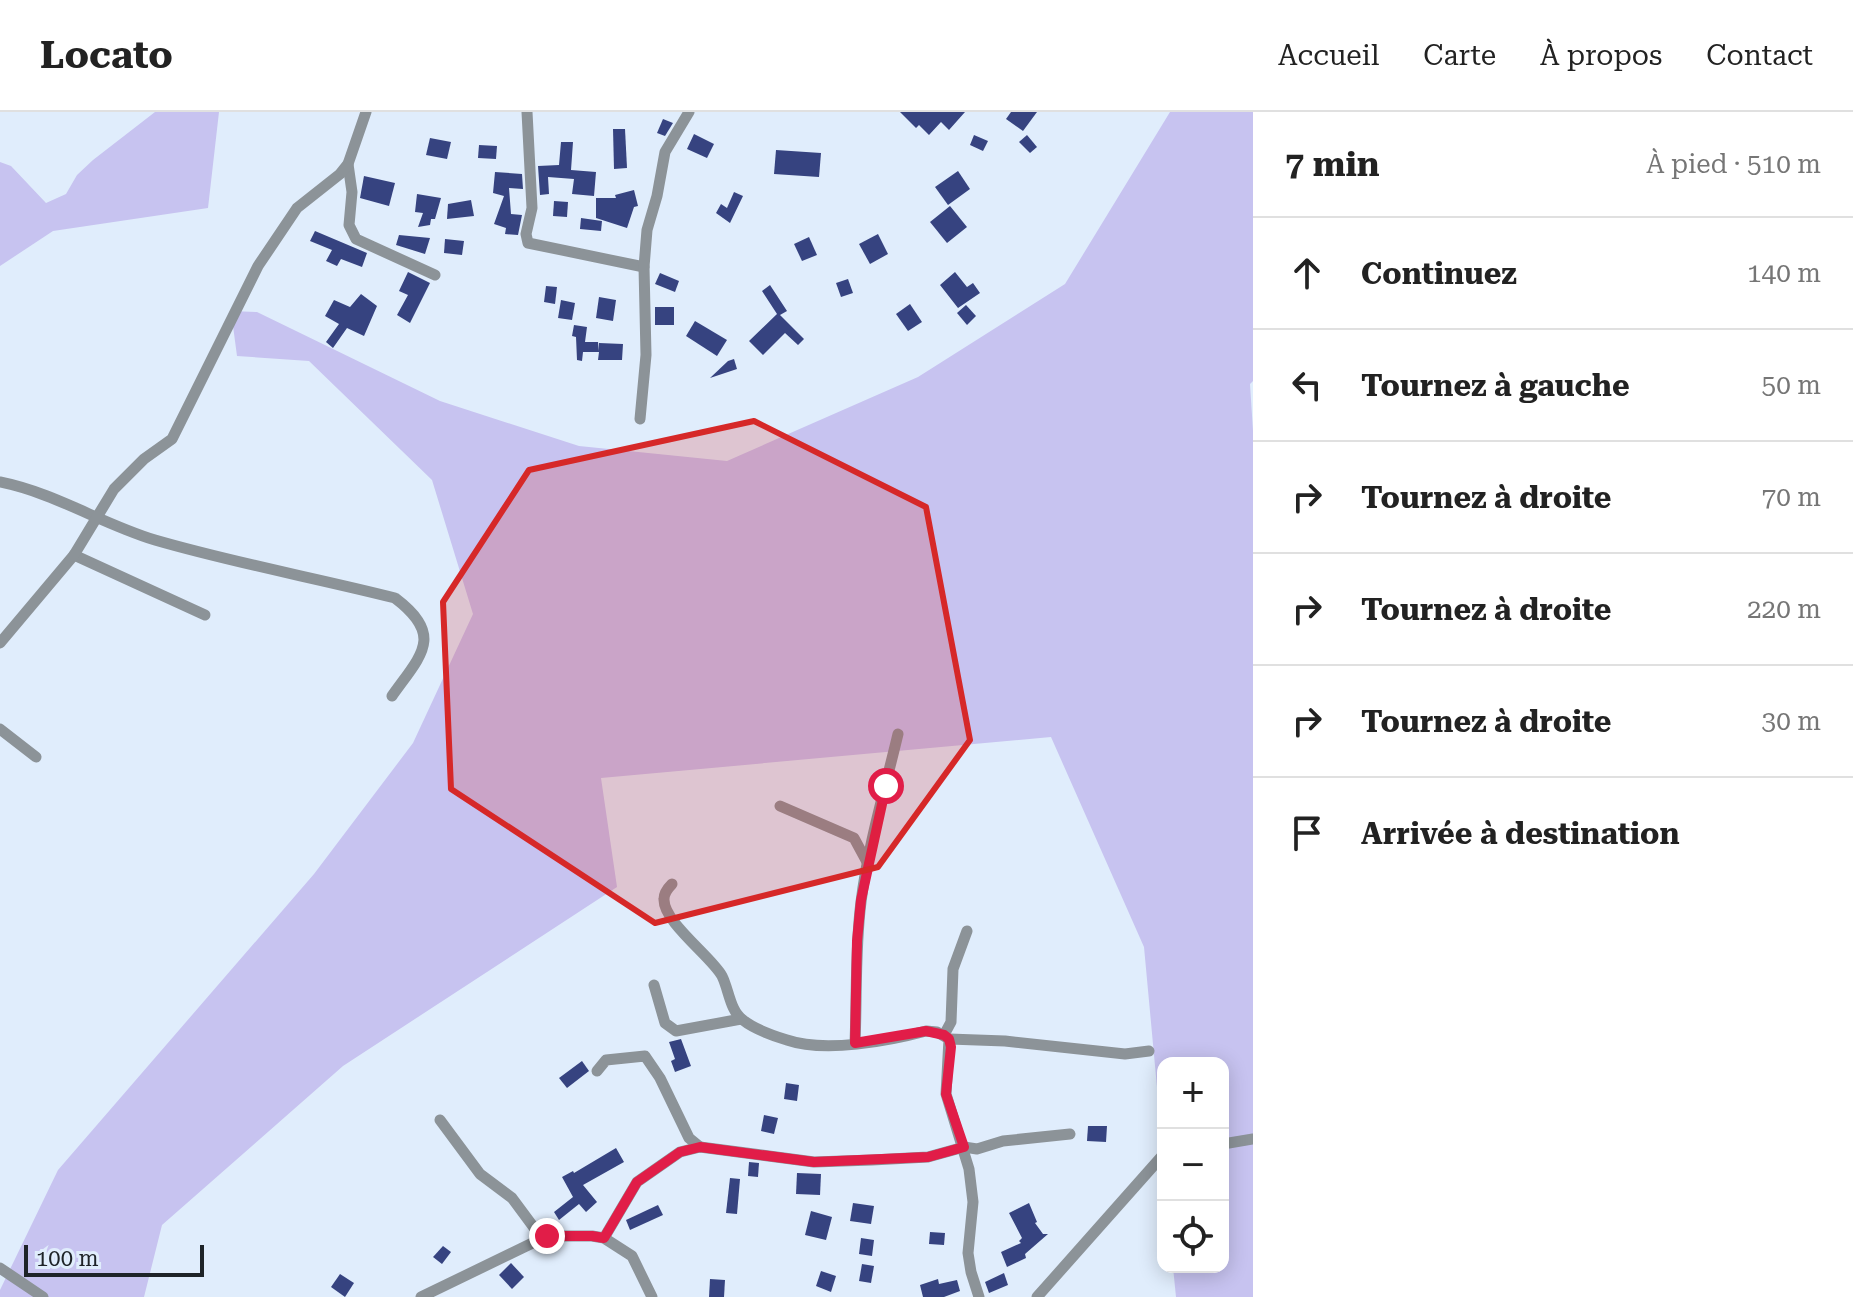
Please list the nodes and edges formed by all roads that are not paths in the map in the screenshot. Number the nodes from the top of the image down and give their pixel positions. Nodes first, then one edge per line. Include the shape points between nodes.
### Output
1 (366, 112) edge
2 (527, 112) edge
3 (689, 112) edge
4 (348, 164) junction
5 (644, 267) junction
6 (435, 275) dead end
7 (640, 419) dead end
8 (0, 482) edge
9 (98, 518) junction
10 (74, 555) junction
11 (205, 615) dead end
12 (0, 643) edge
13 (392, 696) dead end
14 (0, 729) edge
15 (898, 734) dead end
16 (36, 757) dead end
17 (780, 806) dead end
18 (867, 862) junction
19 (672, 884) dead end
20 (967, 931) dead end
21 (654, 985) dead end
22 (741, 1019) junction
23 (947, 1037) junction
24 (855, 1043) junction
25 (1149, 1051) dead end
26 (597, 1071) dead end
27 (440, 1120) dead end
28 (1070, 1134) dead end
29 (1253, 1139) edge
30 (1229, 1143) edge
31 (700, 1147) junction
32 (964, 1147) junction
33 (1157, 1162) edge
34 (547, 1236) junction
35 (604, 1238) junction
36 (0, 1268) edge
37 (43, 1297) edge
38 (421, 1297) edge
39 (652, 1297) edge
40 (979, 1297) edge
41 (1037, 1297) edge

1 - 4 street
2 - 5 street via 532,208 528,243
3 - 5 street via 665,152
4 - 6 street via 349,225 356,239
4 - 9 street via 297,208 258,266 172,439 114,489
5 - 7 street via 646,355
8 - 9 street
9 - 10 street
9 - 13 street via 154,540 395,598 420,624 425,639 423,651
10 - 11 street
10 - 12 street
14 - 16 street
15 - 18 street
17 - 18 street via 854,838
18 - 24 street via 857,941
19 - 22 street via 665,905 683,935 720,973
20 - 23 street via 953,969
21 - 22 street via 665,1023 676,1031
22 - 24 street via 806,1045
23 - 24 street via 926,1031
23 - 25 street via 1125,1054
23 - 32 street via 946,1094
26 - 31 street via 606,1060 645,1056 689,1138
27 - 34 street via 480,1174 512,1198 535,1229
28 - 32 street
29 - 30 street
31 - 32 street via 814,1162 928,1157
31 - 35 street via 680,1152 637,1182
32 - 40 street via 973,1202 969,1263
33 - 41 street
34 - 35 street
34 - 38 street
35 - 39 street via 632,1256
36 - 37 street

